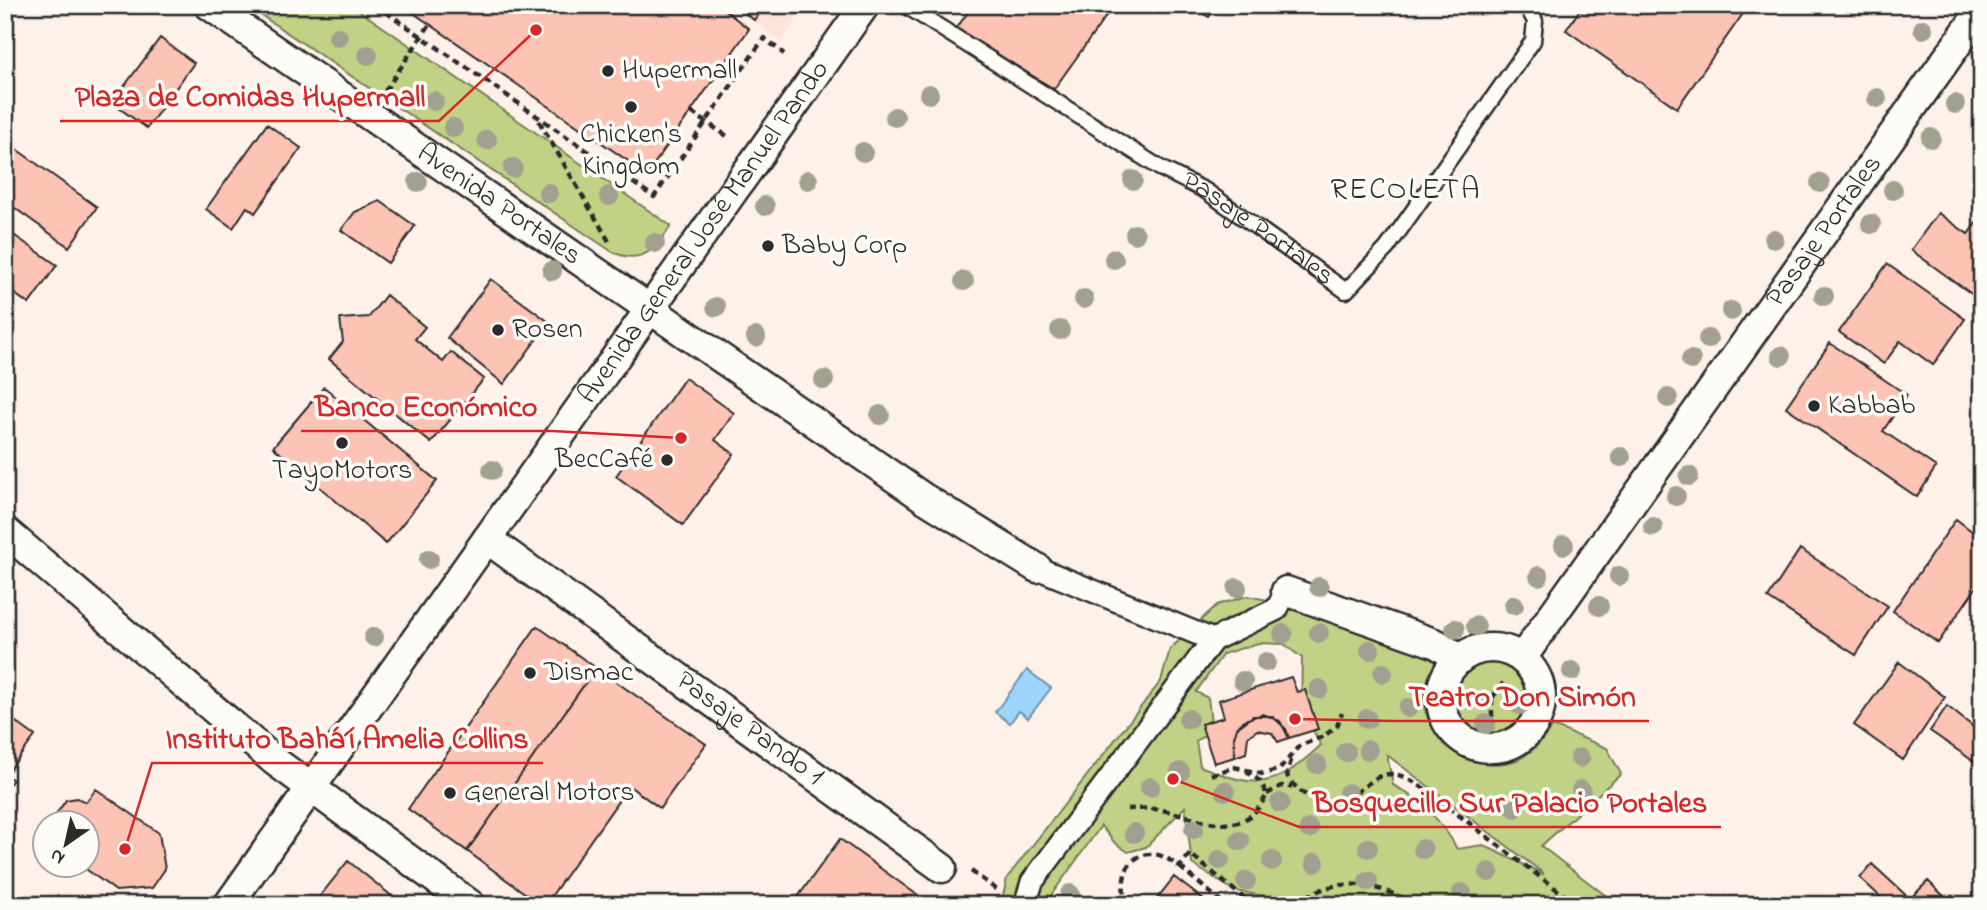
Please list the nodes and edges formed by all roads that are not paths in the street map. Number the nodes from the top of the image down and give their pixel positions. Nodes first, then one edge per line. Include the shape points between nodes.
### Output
1 (209, 5) edge
2 (865, 5) edge
3 (905, 5) edge
4 (1526, 5) edge
5 (1982, 9) edge
6 (651, 308) junction
7 (5, 531) edge
8 (487, 539) junction
9 (1037, 568) joint
10 (1286, 591) joint
11 (1213, 640) junction
12 (1522, 658) junction
13 (1459, 659) junction
14 (312, 786) junction
15 (942, 868) road end
16 (1015, 901) edge
17 (228, 905) edge
18 (471, 905) edge

1 - 6 street, Avenida Portales
2 - 6 street, Avenida General José Manuel Pando
3 - 4 lane, Pasaje Portales via 1160,168 1206,191 1346,291 1387,248 1533,41 1535,21
5 - 12 street, Pasaje Portales
6 - 8 street, Avenida General José Manuel Pando
6 - 9 street via 924,498
7 - 14 street via 276,762
8 - 14 street, Avenida General José Manuel Pando
8 - 15 street, Pasaje Pando 1
9 - 11 street
10 - 11 street via 1277,609
10 - 13 street via 1437,644
11 - 16 street
12 - 13 street via 1487,648
12 - 13 street via 1539,681 1540,712 1522,738 1491,749 1462,739 1444,714 1443,684
14 - 17 street, Avenida General José Manuel Pando
14 - 18 street

